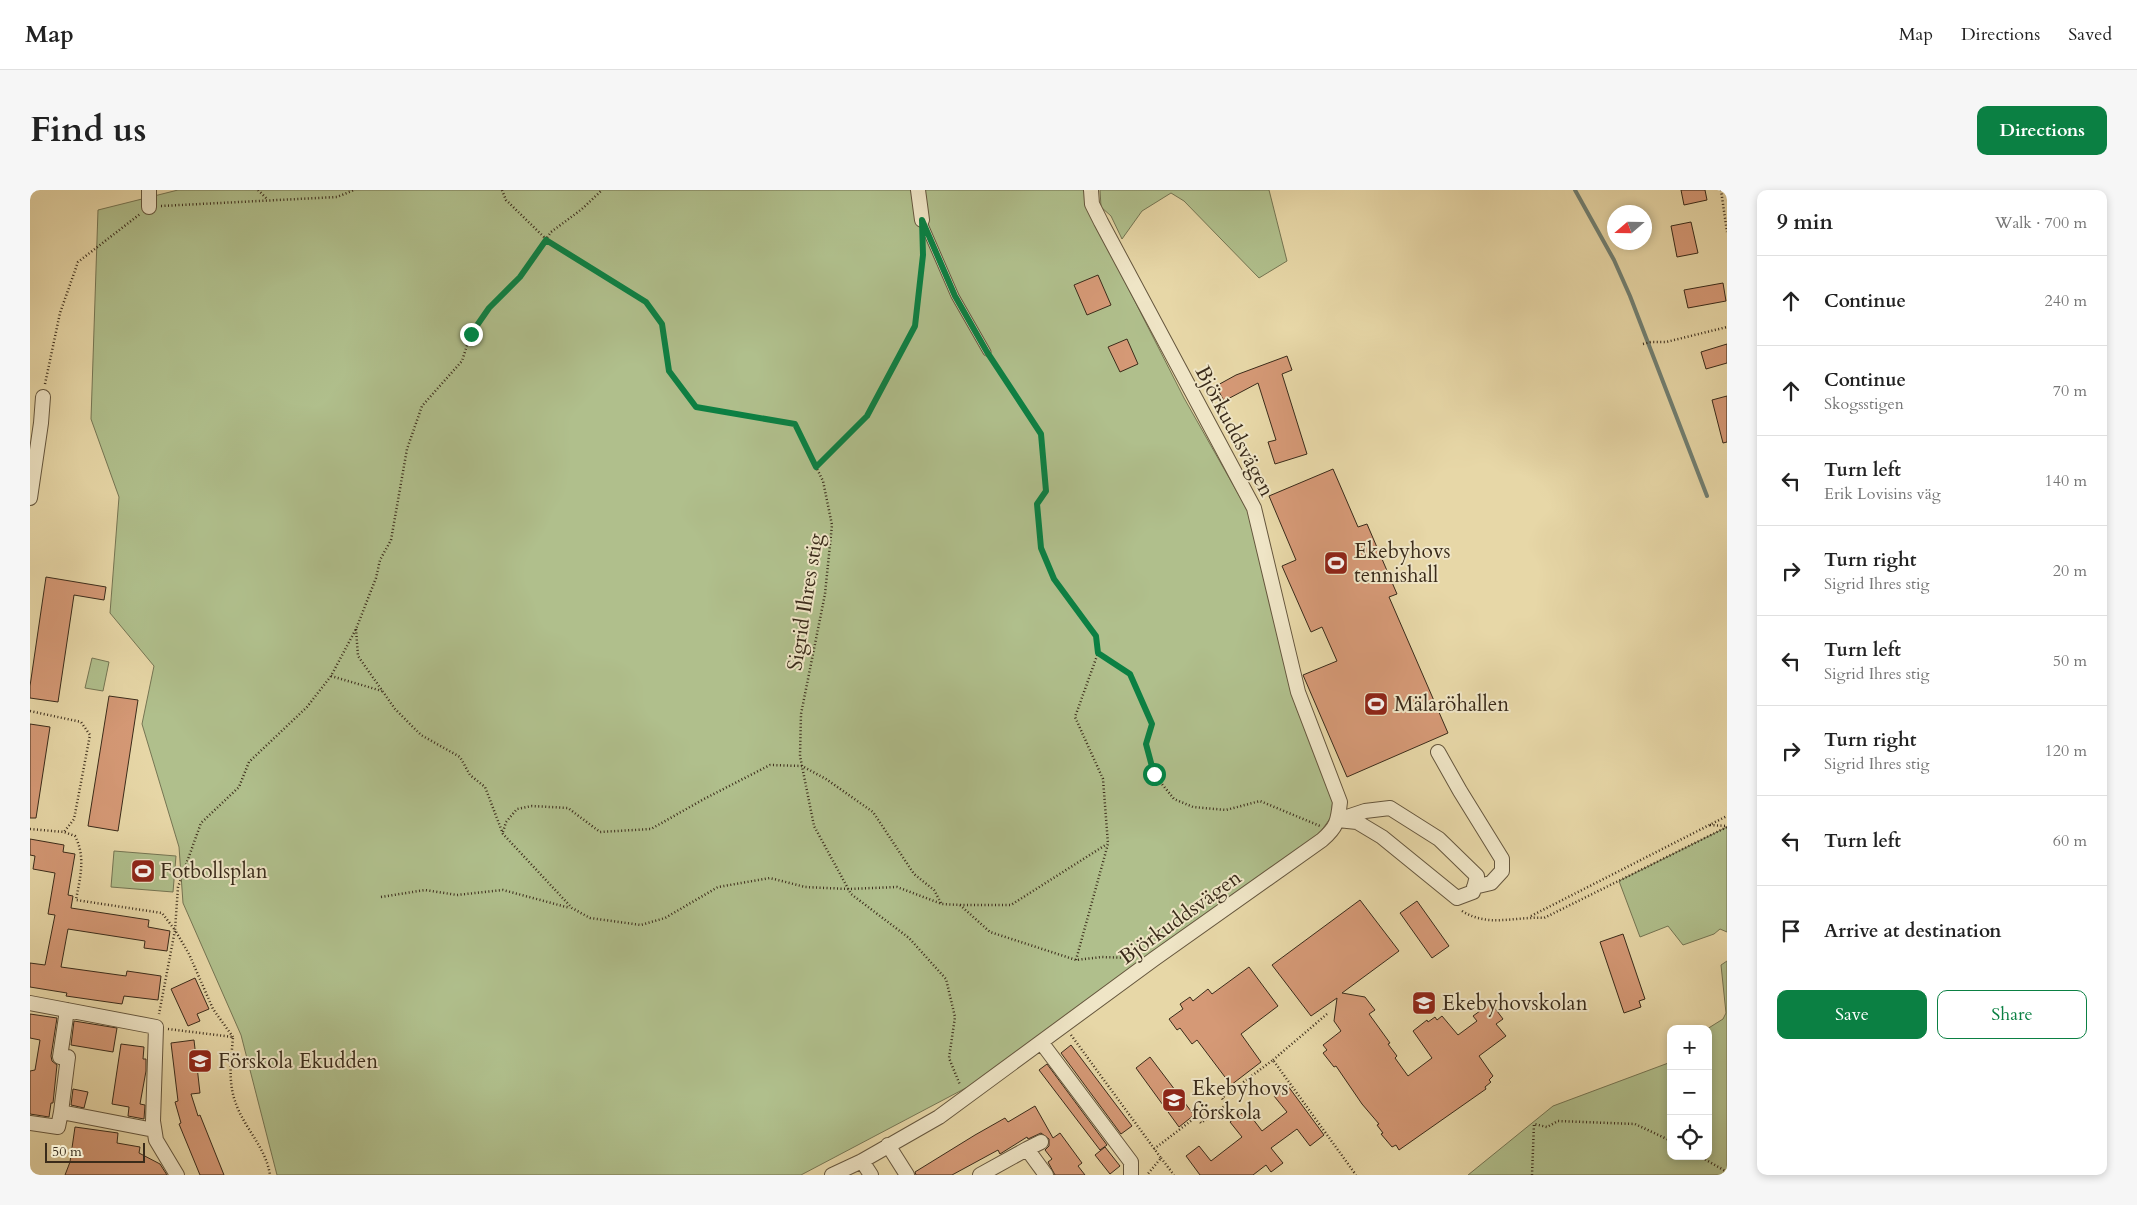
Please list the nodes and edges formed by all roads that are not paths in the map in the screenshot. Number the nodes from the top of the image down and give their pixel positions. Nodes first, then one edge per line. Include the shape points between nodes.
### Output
1 (149, 190) edge
2 (918, 190) edge
3 (1091, 190) edge
4 (149, 207) road end
5 (922, 220) joint
6 (987, 352) road end
7 (43, 397) road end
8 (30, 498) edge
9 (1438, 752) dead end
10 (1335, 825) junction
11 (1474, 887) junction
12 (30, 1003) edge
13 (67, 1010) junction
14 (1045, 1047) junction
15 (61, 1112) junction
16 (30, 1123) edge
17 (154, 1130) junction
18 (1041, 1142) dead end
19 (888, 1145) junction
20 (1027, 1149) junction
21 (862, 1161) junction
22 (177, 1175) edge
23 (832, 1175) edge
24 (871, 1175) edge
25 (907, 1175) edge
26 (980, 1175) edge
27 (1046, 1175) edge
28 (1131, 1175) edge

1 - 4 street
2 - 5 street
3 - 10 street, Björkuddsvägen via 1092,204 1101,222 1254,508 1298,692 1340,802
5 - 6 lane via 955,296
7 - 8 street
9 - 11 street via 1502,859 1502,871 1491,883
10 - 11 street via 1357,822 1382,836 1457,898 1473,892
10 - 11 street, Björkuddsvägen via 1365,811 1390,808 1439,840 1477,876
10 - 14 street, Björkuddsvägen via 1154,960
12 - 13 street
13 - 15 street via 60,1057 68,1057
13 - 17 street via 156,1027
14 - 19 street, Björkuddsvägen via 939,1117
14 - 28 street via 1131,1162
15 - 16 street via 58,1127
15 - 17 street
17 - 22 street via 156,1140
18 - 20 street
19 - 21 street, Björkuddsvägen
19 - 25 street
20 - 26 street
20 - 27 street
21 - 23 street, Björkuddsvägen
21 - 24 street

